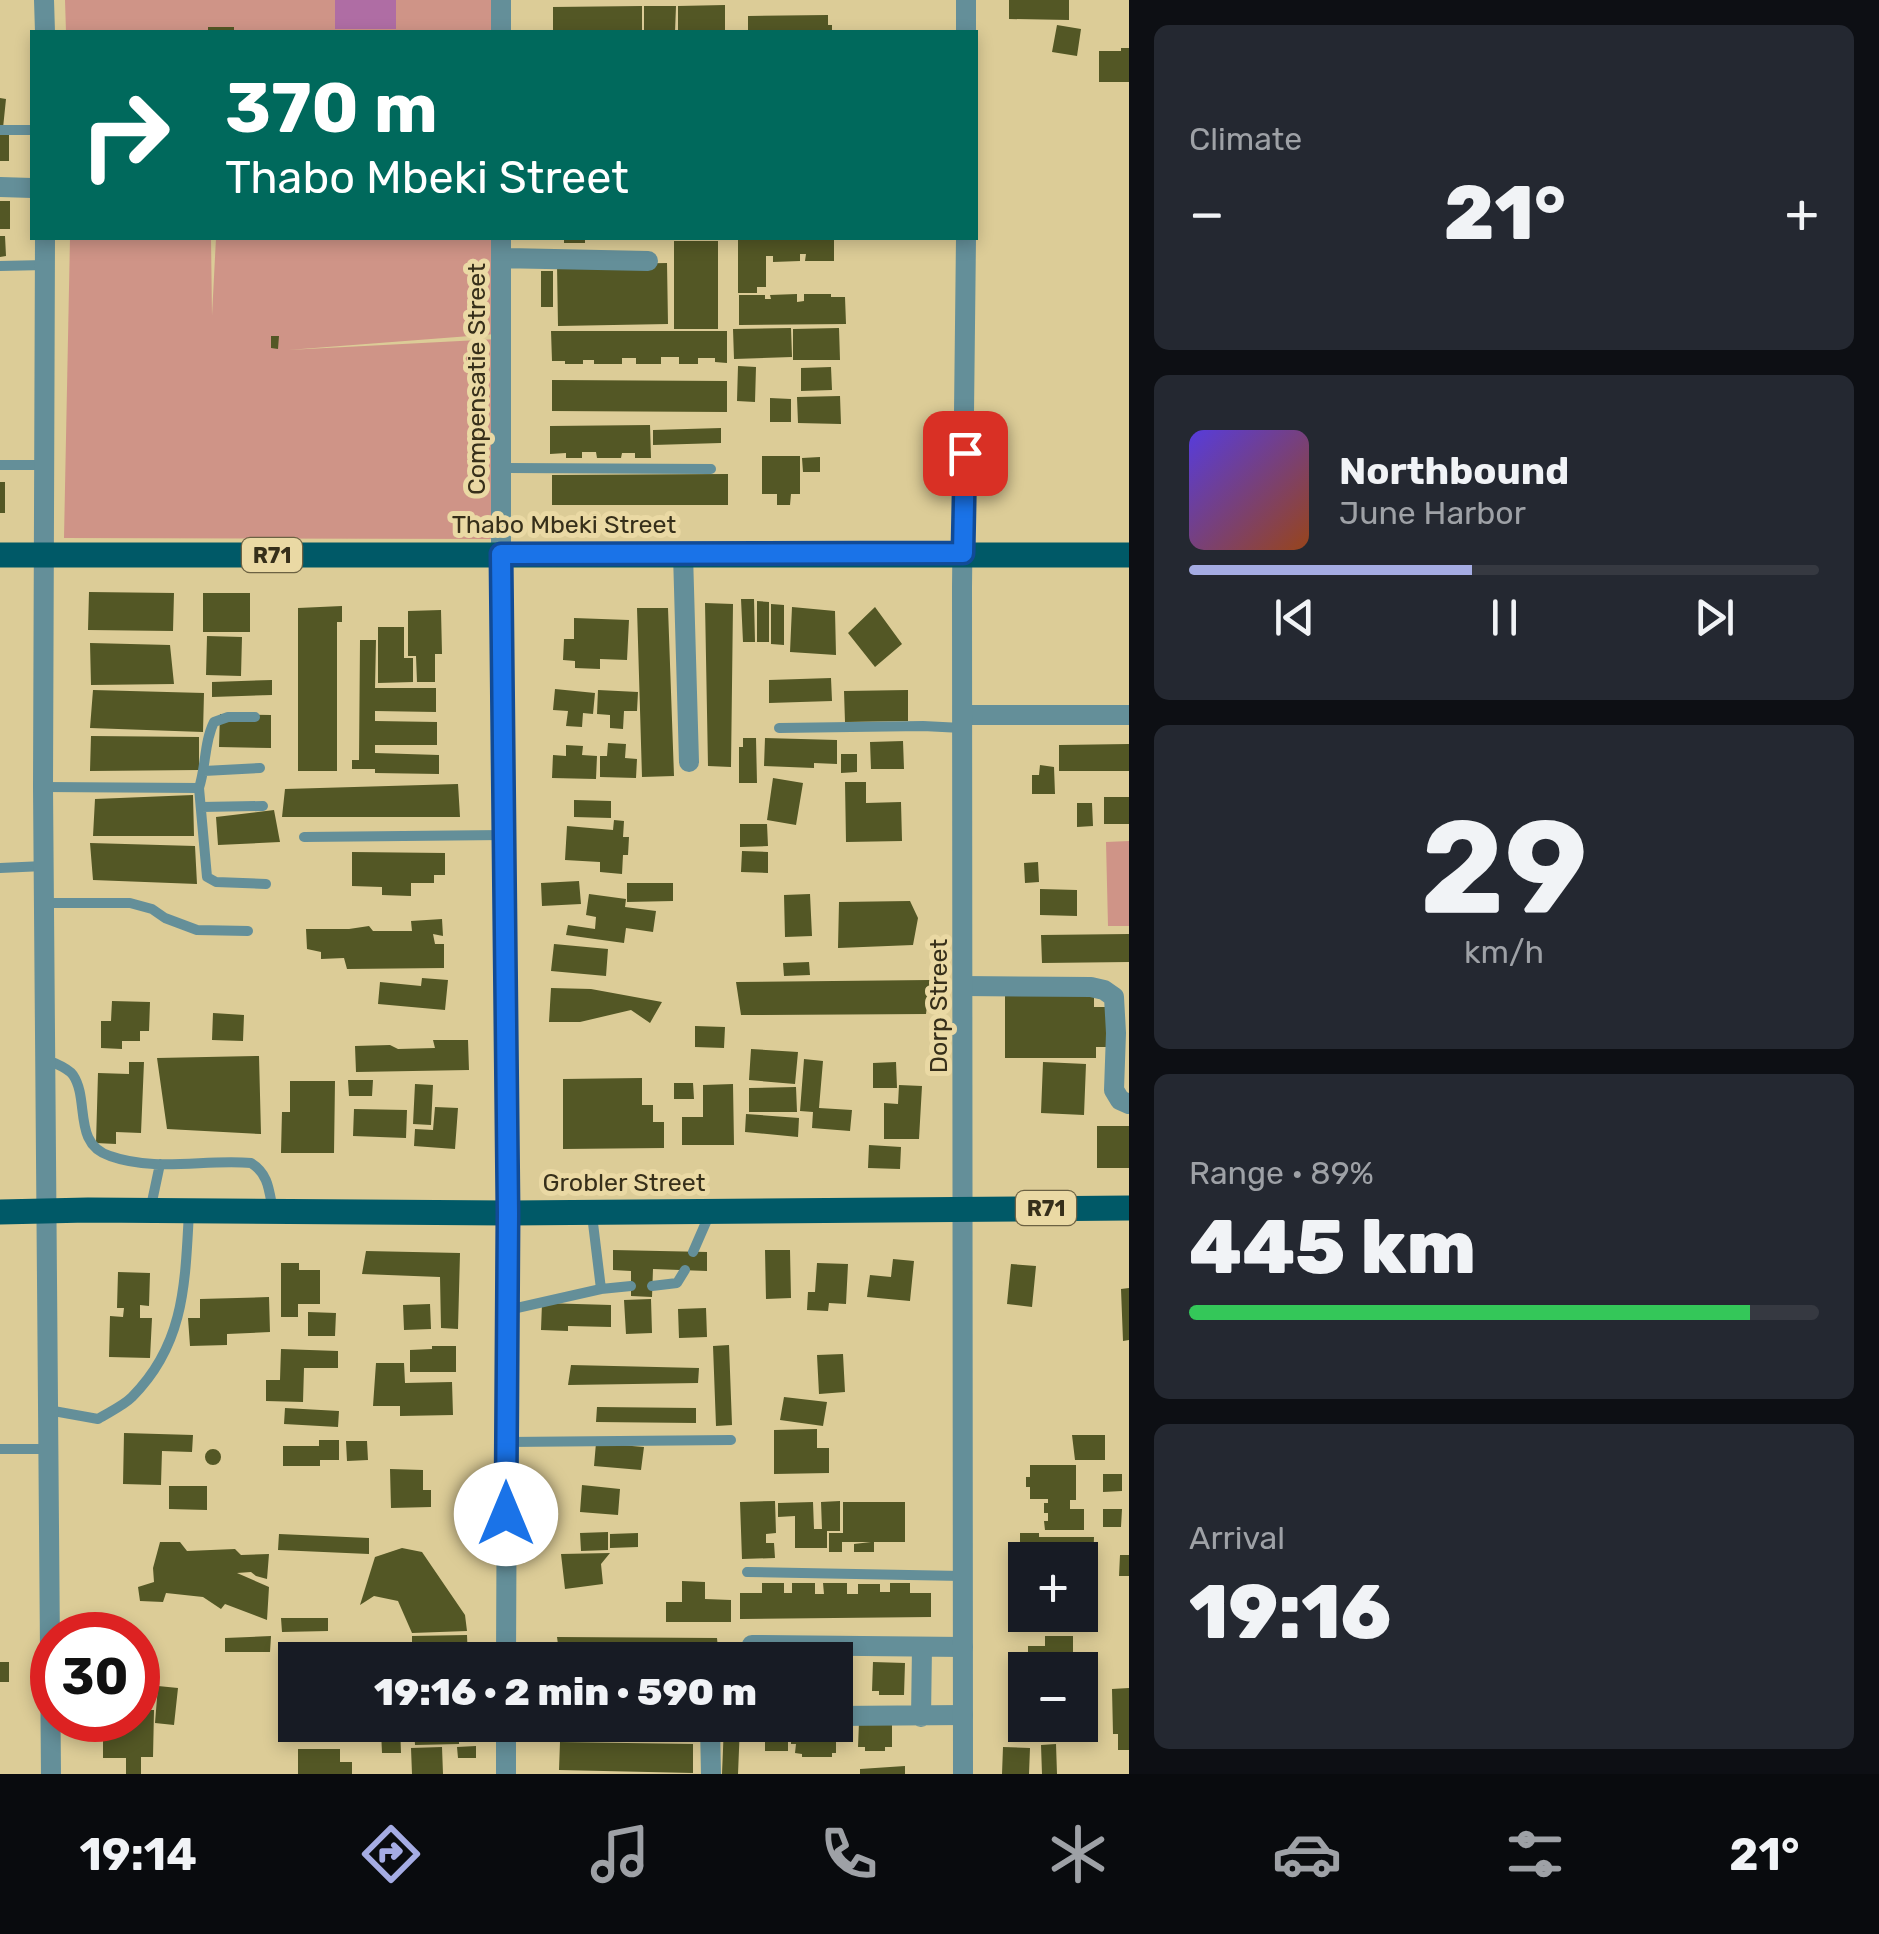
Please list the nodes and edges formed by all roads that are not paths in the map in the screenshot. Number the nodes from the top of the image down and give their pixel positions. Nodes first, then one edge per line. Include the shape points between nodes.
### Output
1 (44, 0) edge
2 (501, 0) edge
3 (966, 0) edge
4 (44, 30) edge
5 (500, 30) edge
6 (966, 30) edge
7 (0, 130) edge
8 (30, 130) edge
9 (45, 240) edge
10 (966, 240) edge
11 (502, 248) edge
12 (648, 261) dead end
13 (45, 265) junction
14 (0, 266) edge
15 (0, 465) edge
16 (45, 465) junction
17 (501, 468) junction
18 (710, 469) dead end
19 (963, 553) junction
20 (501, 554) junction
21 (683, 554) junction
22 (0, 555) edge
23 (44, 555) junction
24 (1129, 555) edge
25 (1129, 716) edge
26 (255, 717) dead end
27 (963, 722) junction
28 (779, 728) dead end
29 (689, 762) dead end
30 (260, 768) dead end
31 (204, 771) junction
32 (43, 787) junction
33 (199, 788) junction
34 (263, 806) dead end
35 (201, 807) junction
36 (503, 835) junction
37 (304, 837) dead end
38 (45, 866) junction
39 (0, 868) edge
40 (266, 884) dead end
41 (45, 903) junction
42 (248, 931) dead end
43 (964, 986) junction
44 (45, 1059) junction
45 (1129, 1104) edge
46 (160, 1164) junction
47 (1129, 1208) edge
48 (963, 1209) junction
49 (150, 1211) junction
50 (189, 1211) junction
51 (591, 1211) junction
52 (0, 1212) edge
53 (47, 1212) junction
54 (273, 1212) junction
55 (710, 1212) junction
56 (508, 1213) junction
57 (693, 1252) dead end
58 (685, 1270) dead end
59 (631, 1286) dead end
60 (652, 1286) dead end
61 (601, 1288) junction
62 (507, 1310) junction
63 (48, 1410) junction
64 (730, 1440) dead end
65 (507, 1442) junction
66 (0, 1449) edge
67 (48, 1449) junction
68 (747, 1572) dead end
69 (963, 1576) junction
70 (506, 1642) edge
71 (853, 1647) edge
72 (922, 1647) junction
73 (963, 1648) junction
74 (853, 1716) edge
75 (963, 1716) junction
76 (921, 1717) junction
77 (506, 1742) edge
78 (710, 1742) edge
79 (51, 1774) edge
80 (506, 1774) edge
81 (711, 1774) edge
82 (963, 1774) edge

1 - 4 street
2 - 5 street
3 - 6 street
7 - 8 lane
9 - 13 street
10 - 19 street, Dorp Street
11 - 12 street
11 - 17 street, Compensatie Street
13 - 14 lane
13 - 16 street
15 - 16 lane
16 - 23 street
17 - 18 lane
17 - 20 street, Compensatie Street
19 - 21 main road, Thabo Mbeki Street / R71
19 - 24 main road, Thabo Mbeki Street / R71
19 - 27 street, Dorp Street
20 - 21 main road, Thabo Mbeki Street / R71
20 - 23 main road, Thabo Mbeki Street / R71
20 - 36 street, Compensatie Street
21 - 29 street
22 - 23 main road, Thabo Mbeki Street / R71
23 - 32 street
25 - 27 street
26 - 31 lane via 214,722
27 - 28 lane
27 - 43 street, Dorp Street
30 - 31 lane
31 - 33 lane
32 - 33 lane
32 - 38 street
33 - 35 lane
34 - 35 lane
35 - 40 lane via 208,877
36 - 37 lane
36 - 56 street, Compensatie Street
38 - 39 lane
38 - 41 street
41 - 42 lane via 130,903 197,930
41 - 44 street
43 - 45 street via 1091,987 1114,996 1114,1090
43 - 48 street, Dorp Street
44 - 46 lane via 74,1077 98,1151
44 - 53 street
46 - 49 lane
46 - 54 lane via 251,1162 267,1179
47 - 48 main road, Grobler Street / R71
48 - 55 main road, Grobler Street / R71
48 - 69 street, Dorp Street
49 - 50 main road, Grobler Street / R71
49 - 53 main road, Grobler Street / R71
50 - 54 main road, Grobler Street / R71
50 - 63 lane via 182,1306 164,1358 130,1400 98,1419
51 - 55 main road, Grobler Street / R71
51 - 56 main road, Grobler Street / R71
51 - 61 lane
52 - 53 main road, Grobler Street / R71
53 - 63 street
54 - 56 main road, Grobler Street / R71
55 - 57 lane
56 - 62 street, Compensatie Street
58 - 60 lane via 677,1284
59 - 61 lane
61 - 62 lane
62 - 65 street, Compensatie Street
63 - 67 street
64 - 65 lane
65 - 70 street, Compensatie Street
66 - 67 lane
67 - 79 street
68 - 69 lane
69 - 73 street, Dorp Street
71 - 72 street
72 - 73 street
72 - 76 street
73 - 75 street, Dorp Street
74 - 76 street
75 - 76 street
75 - 82 street, Dorp Street
77 - 80 street
78 - 81 street

